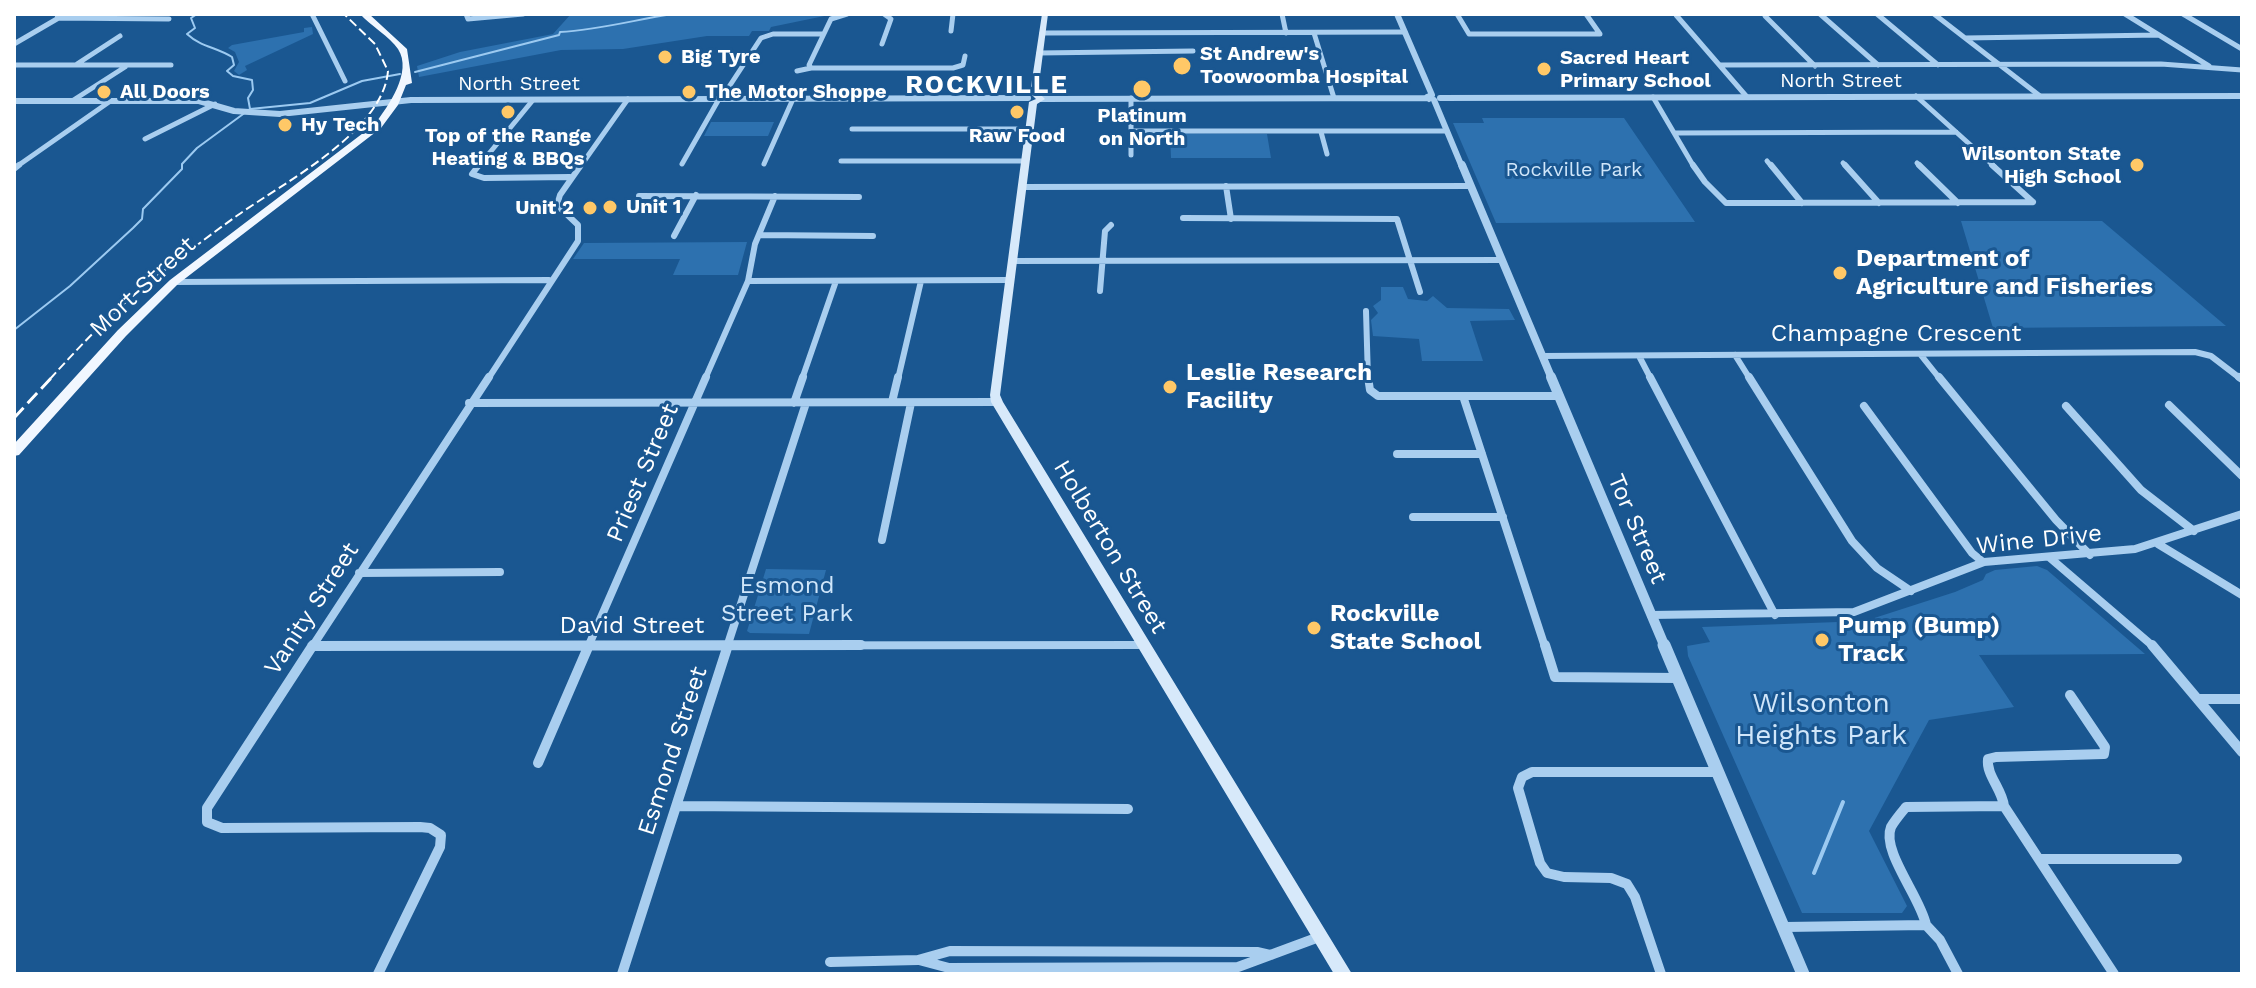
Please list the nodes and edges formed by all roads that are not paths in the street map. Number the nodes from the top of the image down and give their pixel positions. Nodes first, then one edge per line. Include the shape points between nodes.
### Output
1 (64, 14) edge
2 (312, 14) edge
3 (364, 14) edge
4 (466, 14) edge
5 (523, 14) edge
6 (847, 14) edge
7 (884, 14) edge
8 (953, 14) edge
9 (1045, 14) edge
10 (1282, 14) edge
11 (1397, 14) edge
12 (1457, 14) edge
13 (1586, 14) edge
14 (1676, 14) edge
15 (1820, 14) edge
16 (1877, 14) edge
17 (1934, 14) edge
18 (2125, 14) edge
19 (2183, 14) edge
20 (1757, 15) edge
21 (1768, 15) edge
22 (57, 18) junction
23 (169, 19) dead end
24 (951, 31) dead end
25 (1405, 32) junction
26 (1042, 33) junction
27 (1286, 33) junction
28 (1314, 33) junction
29 (823, 34) junction
30 (2159, 35) junction
31 (120, 36) dead end
32 (1965, 38) junction
33 (14, 44) edge
34 (882, 44) dead end
35 (2242, 49) edge
36 (1193, 51) dead end
37 (1039, 53) junction
38 (965, 56) dead end
39 (2200, 61) junction
40 (2161, 64) junction
41 (14, 65) edge
42 (76, 65) junction
43 (127, 65) junction
44 (171, 65) dead end
45 (1721, 65) junction
46 (1878, 65) junction
47 (1938, 65) junction
48 (1999, 65) junction
49 (1815, 66) junction
50 (811, 68) junction
51 (2214, 69) junction
52 (2242, 70) edge
53 (797, 71) dead end
54 (345, 81) dead end
55 (1916, 96) junction
56 (2040, 96) junction
57 (2242, 96) edge
58 (1653, 97) junction
59 (1747, 97) junction
60 (1131, 98) junction
61 (1334, 98) junction
62 (1433, 98) junction
63 (628, 99) junction
64 (720, 99) junction
65 (793, 99) junction
66 (1034, 99) junction
67 (399, 100) junction
68 (533, 100) junction
69 (14, 101) edge
70 (72, 101) junction
71 (109, 102) junction
72 (215, 104) junction
73 (852, 129) dead end
74 (1030, 129) junction
75 (1132, 131) junction
76 (1447, 131) junction
77 (1321, 132) junction
78 (1956, 132) junction
79 (1675, 133) junction
80 (145, 139) dead end
81 (1327, 154) dead end
82 (1131, 155) dead end
83 (841, 161) dead end
84 (1026, 161) junction
85 (1767, 161) dead end
86 (1843, 163) dead end
87 (1917, 163) dead end
88 (682, 164) dead end
89 (764, 164) dead end
90 (14, 169) edge
91 (570, 177) junction
92 (1226, 186) junction
93 (1470, 186) junction
94 (1022, 187) junction
95 (696, 195) junction
96 (639, 196) dead end
97 (775, 196) junction
98 (859, 197) dead end
99 (1802, 203) junction
100 (1879, 203) junction
101 (1958, 203) junction
102 (1183, 218) dead end
103 (1231, 219) junction
104 (1111, 225) dead end
105 (759, 235) junction
106 (674, 236) dead end
107 (873, 236) dead end
108 (1501, 260) junction
109 (1012, 261) junction
110 (1104, 261) junction
111 (1410, 261) junction
112 (549, 280) junction
113 (1009, 280) junction
114 (748, 281) junction
115 (836, 281) junction
116 (921, 281) junction
117 (174, 282) junction
118 (1100, 291) dead end
119 (1420, 292) dead end
120 (1366, 311) dead end
121 (1920, 354) junction
122 (1735, 355) junction
123 (1542, 356) junction
124 (1639, 356) junction
125 (2242, 379) edge
126 (1463, 396) junction
127 (1559, 396) junction
128 (892, 402) junction
129 (997, 402) junction
130 (469, 403) junction
131 (694, 403) junction
132 (794, 403) junction
133 (806, 403) junction
134 (911, 403) junction
135 (2169, 405) dead end
136 (1864, 406) dead end
137 (2066, 406) dead end
138 (14, 452) edge
139 (1397, 454) dead end
140 (1482, 454) junction
141 (2242, 476) edge
142 (2242, 514) edge
143 (1413, 517) dead end
144 (1503, 517) junction
145 (2194, 531) junction
146 (882, 540) dead end
147 (2158, 544) junction
148 (2090, 555) junction
149 (2048, 557) junction
150 (1983, 562) junction
151 (500, 572) dead end
152 (359, 573) junction
153 (1911, 591) junction
154 (2242, 595) edge
155 (1651, 615) junction
156 (1775, 615) junction
157 (728, 645) junction
158 (1144, 645) junction
159 (312, 646) junction
160 (590, 646) junction
161 (1678, 678) junction
162 (2070, 695) dead end
163 (2200, 699) junction
164 (2242, 699) edge
165 (2242, 752) edge
166 (538, 763) dead end
167 (1718, 772) junction
168 (677, 806) junction
169 (2004, 806) junction
170 (1128, 809) dead end
171 (2041, 859) junction
172 (2177, 859) dead end
173 (1926, 925) junction
174 (1785, 927) junction
175 (1319, 937) junction
176 (830, 962) dead end
177 (378, 974) edge
178 (622, 974) edge
179 (1343, 974) edge
180 (1661, 974) edge
181 (1803, 974) edge
182 (1958, 974) edge
183 (2114, 974) edge

1 - 22 street
2 - 54 street
3 - 67 main road, Mort Street via 403,49 407,72
4 - 5 street via 477,20
6 - 29 street via 831,19
7 - 34 street via 891,19
8 - 24 street
9 - 26 main road
10 - 27 street
11 - 25 street, Tor Street
12 - 13 street via 1469,34 1600,34
14 - 45 street
15 - 46 street
16 - 47 street
17 - 32 street
18 - 30 street
19 - 35 street
20 - 21 street
21 - 49 street
22 - 23 street
22 - 33 street
25 - 28 street
25 - 62 street, Tor Street
26 - 27 street
26 - 37 main road
27 - 28 street
28 - 61 street
29 - 50 street
29 - 64 street via 765,36
30 - 32 street
30 - 39 street
31 - 42 street
32 - 48 street
36 - 37 street
37 - 66 main road
38 - 50 street via 963,65 953,68
39 - 40 street
39 - 51 street
40 - 48 street
40 - 51 street
41 - 42 street
42 - 43 street
43 - 44 street
43 - 70 street
45 - 49 street
45 - 59 street
46 - 47 street
46 - 49 street
47 - 48 street
48 - 56 street
50 - 53 street
51 - 52 street
55 - 56 street, North Street
55 - 59 street, North Street
55 - 78 street
56 - 57 street, North Street
58 - 59 street, North Street
58 - 62 street, North Street
58 - 79 street
60 - 61 street, North Street
60 - 66 street, North Street
60 - 75 street
61 - 62 street, North Street
62 - 76 street, Tor Street
63 - 64 street, North Street
63 - 68 street, North Street
63 - 91 street, Vanity Street
64 - 65 street, North Street
64 - 88 street
65 - 66 street, North Street
65 - 89 street
66 - 74 main road
67 - 68 street, North Street
67 - 72 street, North Street via 287,113
67 - 117 main road, Mort Street via 372,132
68 - 91 street via 472,174
69 - 70 street, North Street
70 - 71 street, North Street
71 - 72 street, North Street
71 - 90 street
72 - 80 street
73 - 74 street
74 - 84 main road
75 - 77 street
75 - 82 street
76 - 77 street
76 - 93 street, Tor Street
77 - 81 street
78 - 79 street
78 - 101 street via 2033,202
79 - 99 street via 1726,203
83 - 84 street
84 - 94 main road
85 - 99 street
86 - 100 street
87 - 101 street
91 - 112 street, Vanity Street via 557,205 579,223 581,232
92 - 93 street
92 - 94 street
92 - 103 street
93 - 108 street, Tor Street
94 - 109 main road
95 - 96 street
95 - 97 street
95 - 106 street
97 - 98 street
97 - 105 street, Priest Street
99 - 100 street
100 - 101 street
102 - 103 street
103 - 111 street via 1397,219
104 - 110 street via 1105,231
105 - 107 street
105 - 114 street, Priest Street
108 - 111 street
108 - 123 street, Tor Street
109 - 110 street
109 - 113 main road
110 - 111 street
110 - 118 street
111 - 119 street
112 - 117 street
112 - 130 street, Vanity Street
113 - 116 street
113 - 129 main road
114 - 115 street
114 - 131 street, Priest Street
115 - 116 street
115 - 132 street
116 - 128 street
117 - 138 main road, Mort Street
120 - 126 street via 1370,390 1391,398
121 - 122 street, Champagne Crescent
121 - 125 street, Champagne Crescent via 2195,352 2211,356
121 - 148 street
122 - 124 street, Champagne Crescent
122 - 153 street via 1852,541 1877,568
123 - 124 street, Champagne Crescent
123 - 127 street, Tor Street
124 - 156 street
126 - 127 street
126 - 140 street
127 - 155 street, Tor Street
128 - 133 street
128 - 134 street
129 - 134 street
129 - 158 main road, Holberton Street
130 - 131 street
130 - 152 street, Vanity Street
131 - 132 street
131 - 160 street, Priest Street
132 - 133 street
133 - 157 street, Esmond Street
134 - 146 street
135 - 141 street
136 - 150 street
137 - 145 street via 2153,501
139 - 140 street
140 - 144 street
142 - 145 street, Wine Drive
143 - 144 street
144 - 161 street via 1555,677
145 - 147 street, Wine Drive
147 - 148 street, Wine Drive
147 - 154 street
148 - 149 street, Wine Drive
149 - 150 street, Wine Drive
149 - 163 street via 2157,650
150 - 153 street, Wine Drive
151 - 152 street
152 - 159 street, Vanity Street
153 - 156 street, Wine Drive via 1882,606 1854,612
155 - 156 street, Wine Drive
155 - 161 street, Tor Street
157 - 158 street, David Street
157 - 160 street, David Street
157 - 168 street, Esmond Street
158 - 175 main road, Holberton Street
159 - 160 street, David Street
159 - 177 street, Vanity Street via 207,808 207,822 222,828 420,827 441,835 440,847
160 - 166 street, Priest Street
161 - 167 street, Tor Street
162 - 169 street via 2105,747 2104,754 1988,759
163 - 164 street
163 - 165 street
167 - 174 street, Tor Street
167 - 180 street via 1532,772 1522,777 1518,788 1547,873 1627,884
168 - 170 street
168 - 178 street, Esmond Street
169 - 171 street
169 - 173 street via 1906,807 1897,818 1888,844
171 - 172 street
171 - 183 street
173 - 174 street
173 - 182 street
174 - 181 street, Tor Street
175 - 176 street via 1238,967 949,968 918,960
175 - 179 main road, Holberton Street

